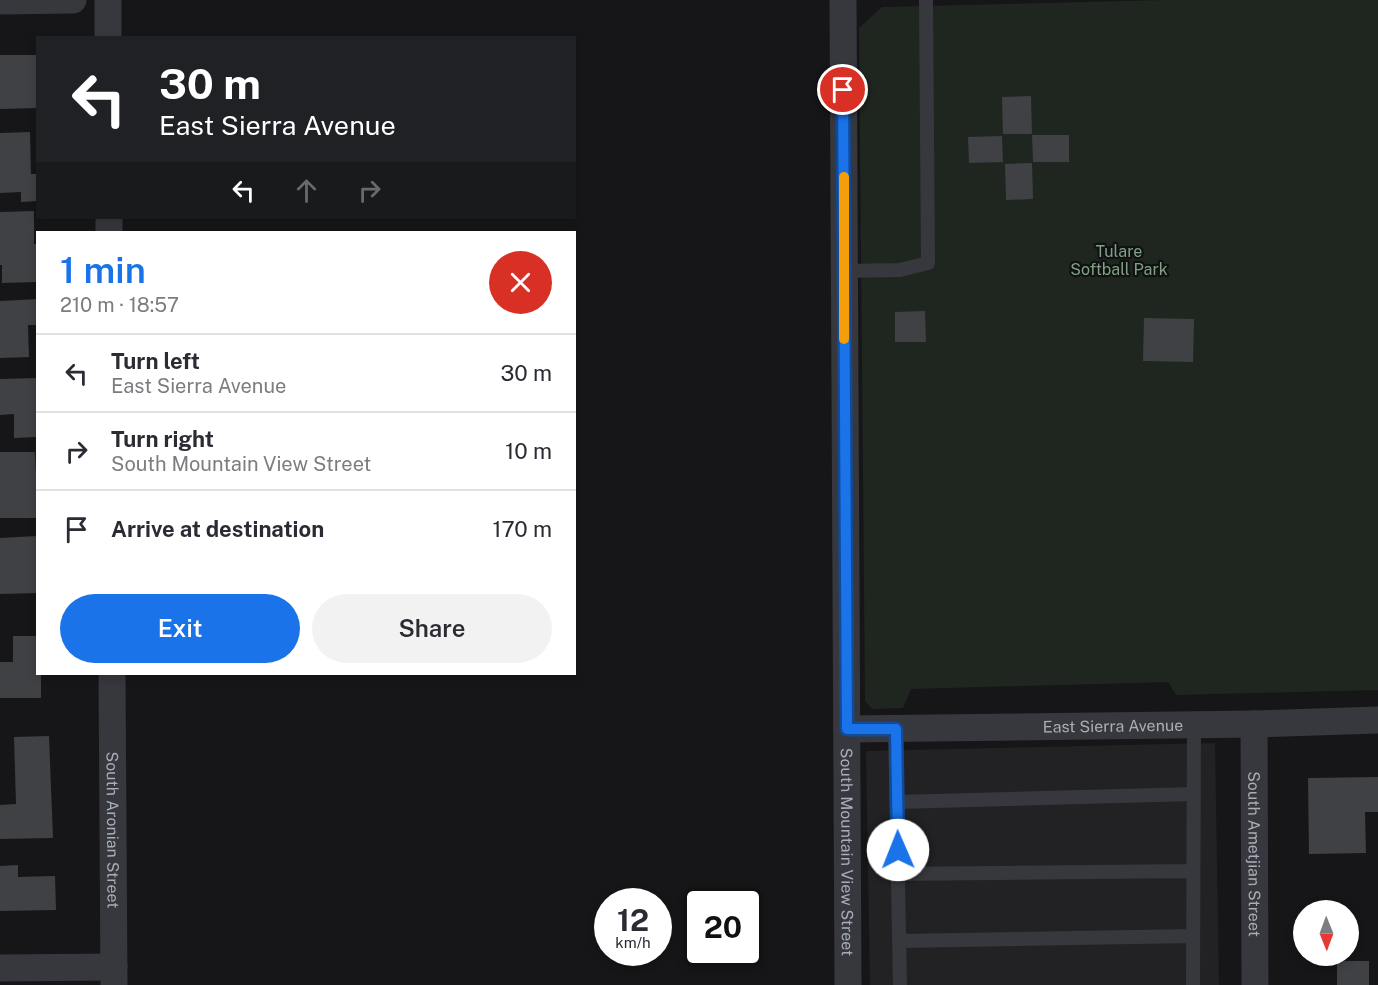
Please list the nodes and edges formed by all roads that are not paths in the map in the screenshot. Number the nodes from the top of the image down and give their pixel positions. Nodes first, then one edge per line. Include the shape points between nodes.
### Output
1 (73, 0) edge
2 (108, 0) edge
3 (843, 0) edge
4 (926, 0) edge
5 (0, 2) edge
6 (108, 36) edge
7 (844, 271) junction
8 (112, 675) edge
9 (1378, 720) edge
10 (1194, 724) junction
11 (1254, 724) junction
12 (847, 729) junction
13 (896, 729) junction
14 (1194, 794) junction
15 (897, 802) junction
16 (1193, 871) junction
17 (898, 874) junction
18 (1193, 936) junction
19 (899, 941) junction
20 (0, 968) edge
21 (114, 976) edge
22 (848, 985) edge
23 (900, 985) edge
24 (1193, 985) edge
25 (1255, 985) edge

1 - 5 street
2 - 6 street
3 - 7 street, South Mountain View Street
4 - 7 lane via 928,262 900,270
7 - 12 street, South Mountain View Street
8 - 21 street, South Aronian Street
9 - 11 street, East Sierra Avenue
10 - 11 street, East Sierra Avenue
10 - 13 street, East Sierra Avenue
10 - 14 lane
11 - 25 street, South Ametjian Street
12 - 13 street, East Sierra Avenue
12 - 22 street, South Mountain View Street
13 - 15 lane
14 - 15 lane
14 - 16 lane
15 - 17 lane
16 - 17 lane
16 - 18 lane
17 - 19 lane
18 - 19 lane
18 - 24 lane
19 - 23 lane
20 - 21 street

